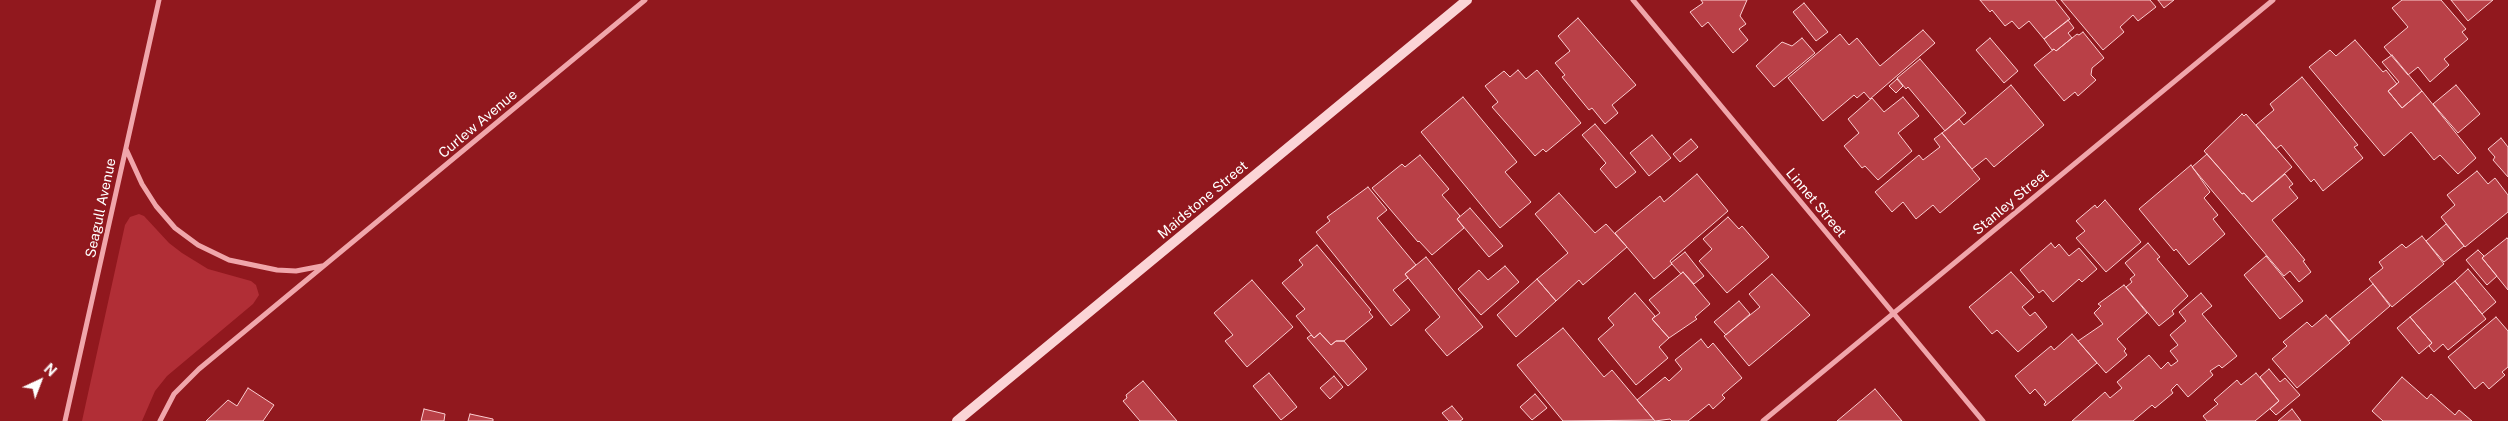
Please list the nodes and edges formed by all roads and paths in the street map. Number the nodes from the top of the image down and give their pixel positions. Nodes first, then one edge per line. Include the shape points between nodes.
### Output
1 (159, 0) edge
2 (645, 0) edge
3 (1467, 0) edge
4 (1633, 0) edge
5 (2273, 0) edge
6 (125, 148) junction
7 (326, 265) junction
8 (1893, 314) junction
9 (65, 421) edge
10 (160, 421) edge
11 (957, 421) edge
12 (1763, 421) edge
13 (1983, 421) edge

1 - 6 street, Seagull Avenue
2 - 7 street, Curlew Avenue
3 - 11 main road, Maidstone Street
4 - 8 street, Linnet Street
5 - 8 street, Stanley Street
6 - 7 street, Curlew Avenue via 142,184 164,216 187,238 208,251 229,260 277,270 303,271
6 - 9 street, Seagull Avenue
7 - 10 street, Curlew Avenue via 179,388 168,402
8 - 12 street, Stanley Street
8 - 13 street, Linnet Street

